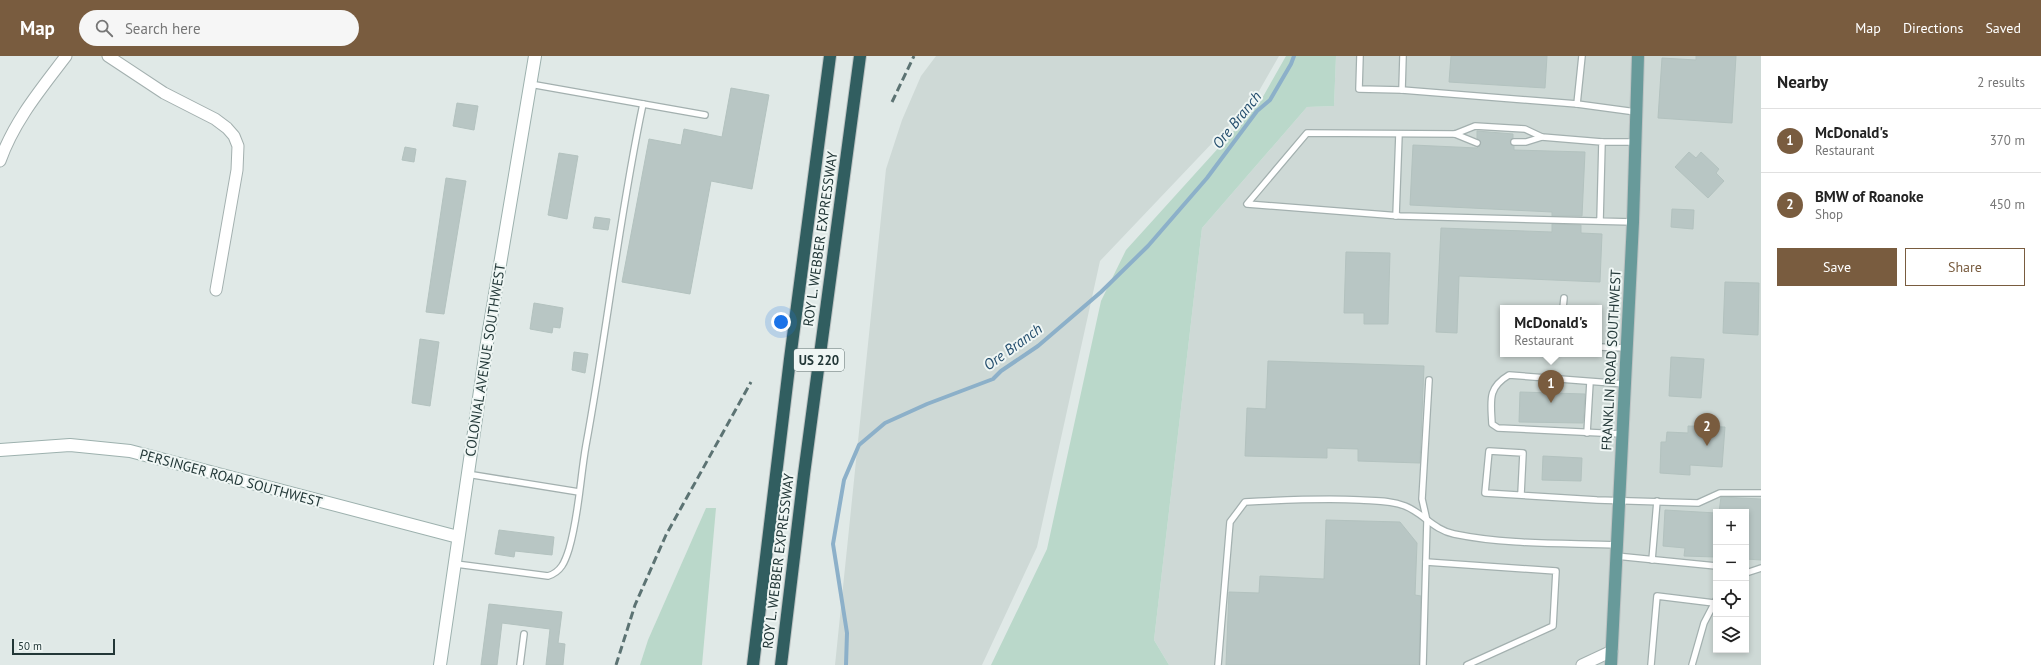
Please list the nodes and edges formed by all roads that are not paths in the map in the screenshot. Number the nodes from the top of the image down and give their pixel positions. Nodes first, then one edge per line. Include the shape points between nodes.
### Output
1 (66, 56) edge
2 (108, 56) edge
3 (535, 56) edge
4 (830, 56) edge
5 (860, 56) edge
6 (1360, 56) edge
7 (1403, 56) edge
8 (1582, 56) edge
9 (1638, 56) edge
10 (530, 84) junction
11 (1402, 90) junction
12 (643, 104) junction
13 (1577, 104) junction
14 (1636, 112) junction
15 (705, 115) dead end
16 (1399, 134) junction
17 (1455, 134) junction
18 (1542, 137) junction
19 (3, 141) edge
20 (1514, 142) dead end
21 (1602, 142) junction
22 (1635, 142) junction
23 (1477, 143) dead end
24 (0, 161) edge
25 (1396, 216) junction
26 (1600, 222) junction
27 (1633, 222) junction
28 (216, 290) dead end
29 (1564, 298) dead end
30 (1563, 305) edge
31 (1602, 347) edge
32 (1626, 348) junction
33 (1429, 380) dead end
34 (1590, 382) junction
35 (1625, 384) junction
36 (1587, 433) junction
37 (1623, 434) junction
38 (0, 450) edge
39 (467, 474) junction
40 (579, 492) junction
41 (1761, 493) edge
42 (1520, 494) junction
43 (1619, 500) junction
44 (1657, 501) junction
45 (1427, 521) junction
46 (458, 537) junction
47 (1617, 550) junction
48 (1652, 560) junction
49 (1426, 562) junction
50 (456, 564) junction
51 (1713, 566) edge
52 (1761, 568) edge
53 (1749, 572) edge
54 (1713, 602) edge
55 (1713, 606) edge
56 (524, 634) dead end
57 (1612, 651) junction
58 (440, 665) edge
59 (520, 665) edge
60 (753, 665) edge
61 (781, 665) edge
62 (1218, 665) edge
63 (1422, 665) edge
64 (1466, 665) edge
65 (1582, 665) edge
66 (1611, 665) edge
67 (1651, 665) edge
68 (1692, 665) edge

1 - 19 street
2 - 28 street via 164,93 215,120 234,136 238,146 238,170
3 - 10 main road, COLONIAL AVENUE SOUTHWEST
4 - 60 highway, ROY L. WEBBER EXPRESSWAY / US 220
5 - 61 highway, ROY L. WEBBER EXPRESSWAY / US 220
6 - 11 lane via 1359,89
7 - 11 lane
8 - 13 lane
9 - 14 main road, FRANKLIN ROAD SOUTHWEST
10 - 12 lane
10 - 39 main road, COLONIAL AVENUE SOUTHWEST
11 - 13 lane
12 - 15 lane
12 - 40 lane via 618,237
13 - 14 lane
14 - 22 main road, FRANKLIN ROAD SOUTHWEST
16 - 17 lane
16 - 25 lane
16 - 25 lane via 1307,133 1247,204
17 - 18 lane via 1475,126 1525,129
17 - 23 lane
18 - 20 lane via 1526,142
18 - 21 lane
19 - 24 street
21 - 22 lane
21 - 26 lane
22 - 27 main road, FRANKLIN ROAD SOUTHWEST
25 - 26 lane
26 - 27 lane
27 - 32 main road, FRANKLIN ROAD SOUTHWEST
29 - 30 lane
31 - 32 lane
32 - 35 main road, FRANKLIN ROAD SOUTHWEST
33 - 45 lane via 1422,499
34 - 35 lane
34 - 36 lane
34 - 36 lane via 1509,375 1500,380 1491,392 1492,424 1498,428
35 - 37 main road, FRANKLIN ROAD SOUTHWEST
36 - 37 lane
37 - 43 main road, FRANKLIN ROAD SOUTHWEST
38 - 46 main road, PERSINGER ROAD SOUTHWEST via 70,445 130,451
39 - 40 lane
39 - 46 main road, COLONIAL AVENUE SOUTHWEST
40 - 50 lane via 574,530 562,568 556,574 548,576
41 - 44 lane via 1720,492 1698,503
42 - 42 lane via 1523,453 1489,451 1485,493
42 - 43 lane
43 - 44 lane
43 - 47 main road, FRANKLIN ROAD SOUTHWEST
44 - 48 lane
45 - 47 lane via 1453,534 1512,542
45 - 49 lane
45 - 62 lane via 1405,506 1390,501 1317,498 1245,502 1230,522
46 - 50 main road, COLONIAL AVENUE SOUTHWEST
47 - 48 lane
47 - 57 main road, FRANKLIN ROAD SOUTHWEST
48 - 51 lane
49 - 63 lane
49 - 64 lane via 1556,570 1553,626
50 - 58 main road, COLONIAL AVENUE SOUTHWEST
52 - 53 lane
54 - 67 lane via 1657,596
55 - 68 lane via 1704,623
56 - 59 lane
57 - 65 street
57 - 66 main road, FRANKLIN ROAD SOUTHWEST

